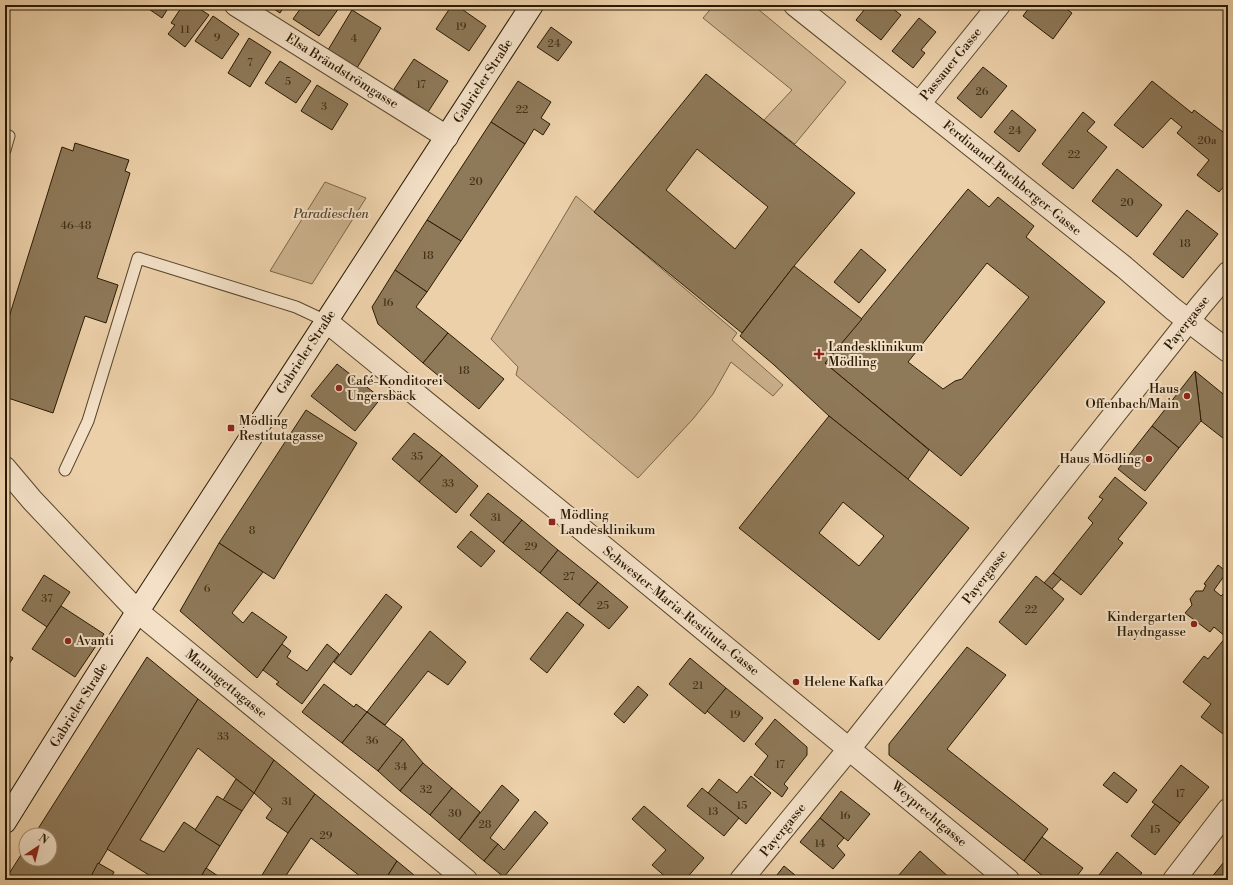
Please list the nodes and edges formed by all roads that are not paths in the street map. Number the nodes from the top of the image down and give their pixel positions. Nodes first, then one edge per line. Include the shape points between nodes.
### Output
1 (236, 5) edge
2 (532, 5) edge
3 (795, 5) edge
4 (999, 5) edge
5 (919, 104) junction
6 (9, 136) dead end
7 (448, 137) junction
8 (5, 150) edge
9 (1228, 272) edge
10 (1189, 320) junction
11 (326, 321) junction
12 (1228, 351) edge
13 (5, 468) edge
14 (65, 470) dead end
15 (138, 612) junction
16 (849, 749) junction
17 (1228, 810) edge
18 (5, 822) edge
19 (466, 880) edge
20 (741, 880) edge
21 (1008, 880) edge
22 (1174, 880) edge

1 - 7 street, Elsa Brändströmgasse
2 - 7 street, Gabrieler Straße
3 - 5 street, Ferdinand-Buchberger-Gasse
4 - 5 street, Passauer Gasse
5 - 10 street, Ferdinand-Buchberger-Gasse
6 - 8 lane
7 - 11 street, Gabrieler Straße
9 - 10 street, Payergasse
10 - 12 street, Ferdinand-Buchberger-Gasse
10 - 16 street, Payergasse
11 - 14 lane via 296,307 138,258 88,421
11 - 15 street, Gabrieler Straße
11 - 16 street, Schwester-Maria-Restituta-Gasse
13 - 15 street, Mannagettagasse
15 - 18 street, Gabrieler Straße
15 - 19 street, Mannagettagasse
16 - 20 street, Payergasse
16 - 21 street, Weyprechtgasse
17 - 22 street

